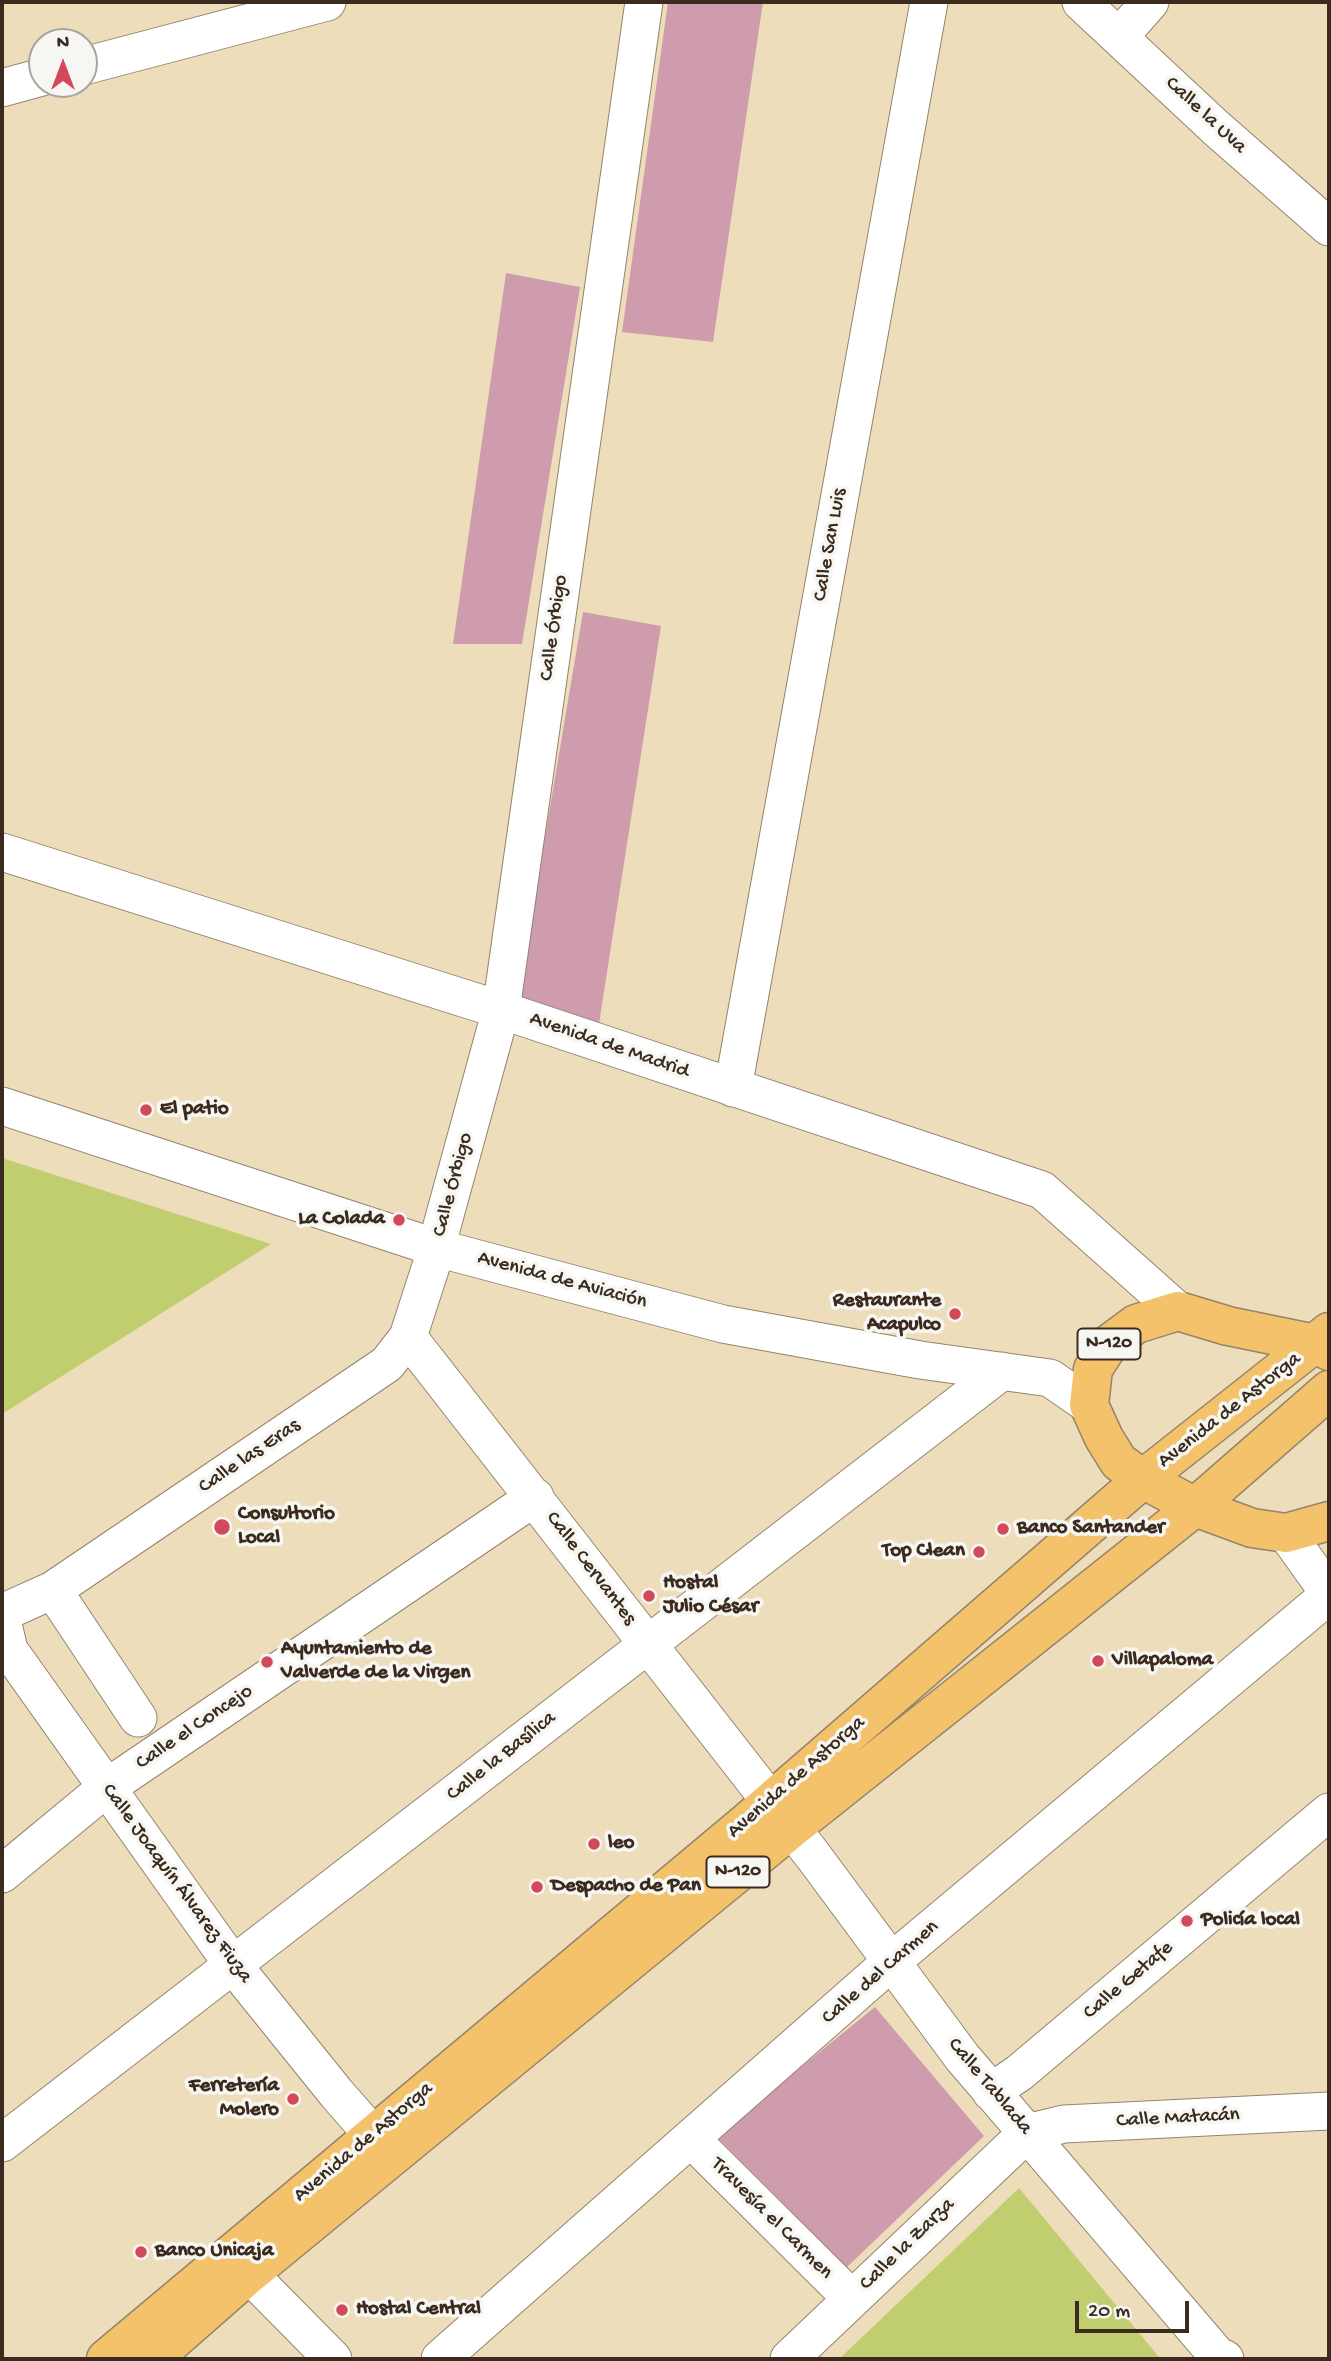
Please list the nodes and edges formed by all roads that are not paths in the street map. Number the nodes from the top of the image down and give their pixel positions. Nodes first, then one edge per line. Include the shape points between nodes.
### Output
1 (327, 2) edge
2 (644, 2) edge
3 (929, 2) edge
4 (1081, 2) edge
5 (1150, 2) edge
6 (223, 15) edge
7 (1119, 37) junction
8 (98, 61) edge
9 (28, 81) edge
10 (2, 88) edge
11 (1329, 227) edge
12 (2, 852) edge
13 (501, 1010) junction
14 (733, 1088) junction
15 (2, 1105) edge
16 (437, 1248) junction
17 (1178, 1311) junction
18 (408, 1338) junction
19 (1325, 1342) edge
20 (1002, 1371) junction
21 (1329, 1391) edge
22 (1089, 1405) junction
23 (1143, 1479) junction
24 (535, 1497) junction
25 (1195, 1507) junction
26 (1329, 1521) edge
27 (1286, 1533) junction
28 (53, 1590) junction
29 (1329, 1594) edge
30 (2, 1613) edge
31 (2, 1620) edge
32 (647, 1645) junction
33 (138, 1718) dead end
34 (106, 1788) junction
35 (1329, 1812) edge
36 (781, 1815) junction
37 (2, 1874) edge
38 (891, 1962) junction
39 (233, 1965) junction
40 (991, 2092) junction
41 (1329, 2111) edge
42 (5, 2132) edge
43 (1027, 2133) junction
44 (373, 2135) junction
45 (691, 2139) junction
46 (249, 2274) junction
47 (852, 2299) junction
48 (1218, 2358) edge
49 (106, 2359) edge
50 (152, 2359) edge
51 (333, 2359) edge
52 (440, 2359) edge
53 (789, 2359) edge

1 - 6 street
2 - 13 street, Calle Órbigo
3 - 14 street, Calle San Luis
4 - 7 street, Calle la Uva
5 - 7 street
6 - 8 street
7 - 11 street, Calle la Uva
9 - 10 street
12 - 13 street, Avenida de Madrid
13 - 14 street, Avenida de Madrid
13 - 16 street, Calle Órbigo
14 - 17 street, Avenida de Madrid via 1042,1190
15 - 16 street, Avenida de Aviación
16 - 18 street, Calle las Eras
16 - 20 street, Avenida de Aviación via 723,1324
17 - 19 highway, N-120 via 1228,1326
17 - 22 highway, N-120 via 1136,1324 1109,1344 1093,1369
18 - 24 street, Calle Cervantes
18 - 28 street, Calle las Eras via 387,1364
19 - 23 highway, Avenida de Astorga / N-120
20 - 22 street, Avenida de Aviación via 1050,1378
20 - 32 street, Calle la Basílica
21 - 25 highway, Avenida de Astorga / N-120
22 - 23 highway via 1119,1462
23 - 25 highway
23 - 36 highway, Avenida de Astorga / N-120
24 - 32 street, Calle Cervantes
24 - 34 street, Calle el Concejo
25 - 27 highway via 1252,1528
25 - 36 highway, Avenida de Astorga / N-120
26 - 27 highway
27 - 29 street
28 - 30 street, Calle las Eras
28 - 33 street
29 - 38 street, Calle del Carmen
31 - 34 street, Calle Joaquín Álvarez Fiuza via 9,1650
32 - 36 street, Calle Cervantes
32 - 39 street, Calle la Basílica
34 - 37 street, Calle el Concejo
34 - 39 street, Calle Joaquín Álvarez Fiuza
35 - 40 street, Calle Getafe
36 - 38 street, Calle Tablada
36 - 44 highway, Avenida de Astorga / N-120
36 - 46 highway, Avenida de Astorga / N-120
38 - 40 street, Calle Tablada
38 - 45 street, Calle del Carmen
39 - 42 street, Calle la Basílica
39 - 44 street, Calle Joaquín Álvarez Fiuza
40 - 43 street, Calle Tablada
41 - 43 street, Calle Matacán via 1064,2124
43 - 47 street, Calle la Zarza
43 - 48 street, Calle Tablada
44 - 49 highway, Avenida de Astorga / N-120
45 - 47 street, Travesía el Carmen
45 - 52 street, Calle del Carmen
46 - 50 highway, Avenida de Astorga / N-120
46 - 51 street
47 - 53 street, Calle la Zarza

